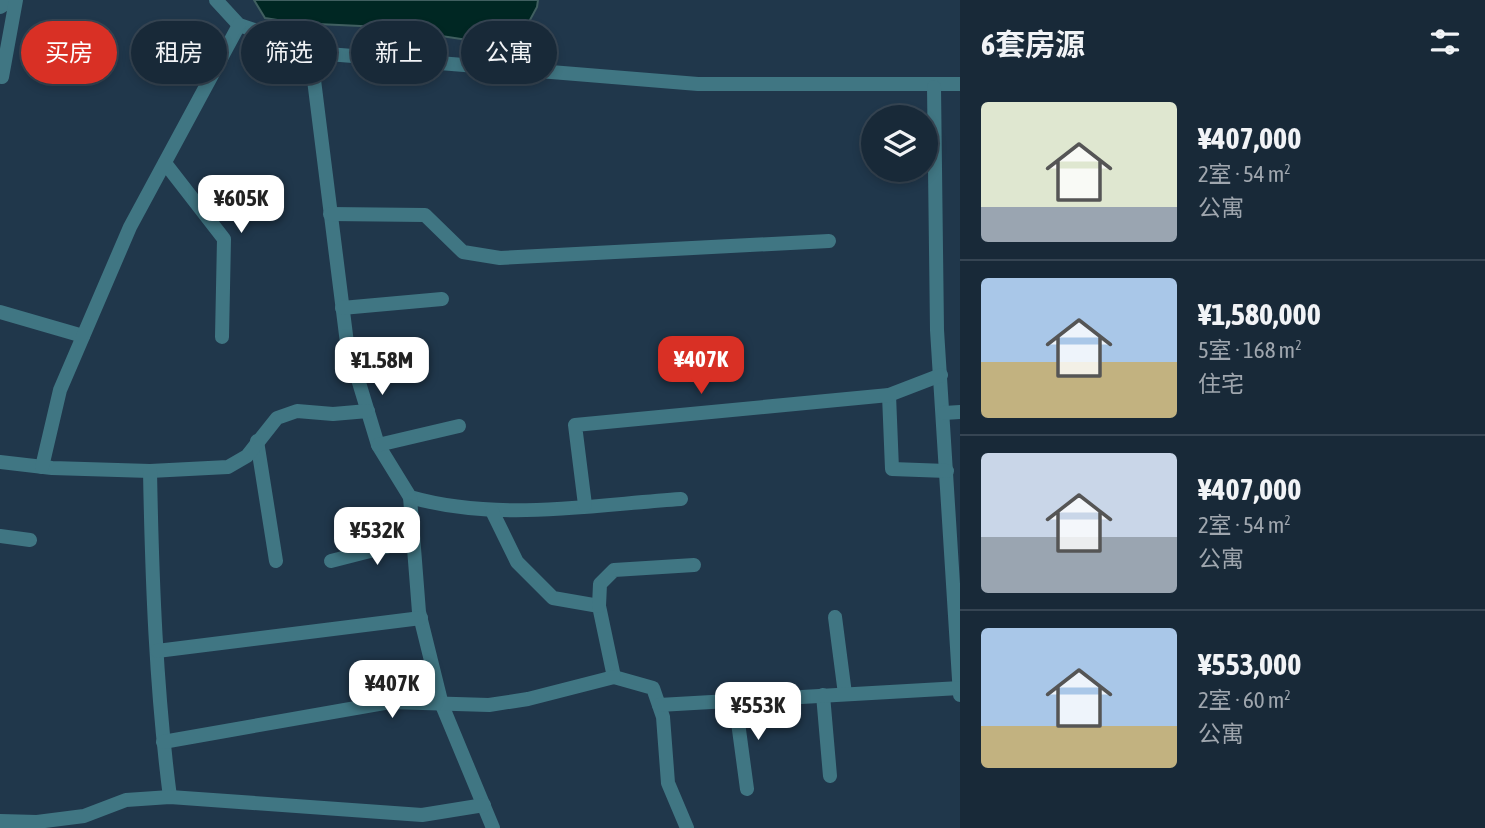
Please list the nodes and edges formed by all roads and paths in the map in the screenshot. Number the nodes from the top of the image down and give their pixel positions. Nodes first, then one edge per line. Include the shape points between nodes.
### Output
1 (11, 0) edge
2 (16, 0) edge
3 (216, 0) edge
4 (0, 7) edge
5 (239, 25) joint
6 (337, 55) edge
7 (2, 77) dead end
8 (314, 84) edge
9 (960, 85) edge
10 (934, 87) junction
11 (165, 163) junction
12 (330, 214) junction
13 (829, 242) dead end
14 (442, 299) dead end
15 (342, 308) junction
16 (0, 312) edge
17 (83, 336) junction
18 (222, 337) dead end
19 (941, 375) junction
20 (889, 395) junction
21 (368, 411) junction
22 (960, 412) edge
23 (944, 413) junction
24 (459, 426) dead end
25 (257, 441) junction
26 (378, 445) junction
27 (0, 462) edge
28 (42, 467) junction
29 (150, 471) junction
30 (947, 471) junction
31 (410, 497) junction
32 (681, 499) dead end
33 (585, 505) junction
34 (492, 511) junction
35 (0, 536) edge
36 (30, 540) dead end
37 (413, 540) junction
38 (276, 561) dead end
39 (331, 561) dead end
40 (694, 565) dead end
41 (598, 606) junction
42 (835, 617) dead end
43 (421, 618) junction
44 (157, 651) junction
45 (959, 670) edge
46 (614, 677) junction
47 (960, 688) edge
48 (845, 694) junction
49 (823, 695) junction
50 (960, 695) edge
51 (735, 700) junction
52 (442, 705) junction
53 (659, 705) junction
54 (163, 742) junction
55 (830, 776) dead end
56 (747, 789) dead end
57 (170, 797) junction
58 (484, 805) junction
59 (0, 821) edge
60 (493, 828) edge
61 (687, 828) edge

1 - 4 street
2 - 7 street
3 - 5 street
5 - 11 street
6 - 10 street via 698,84
8 - 12 street
9 - 10 street
10 - 19 street
11 - 17 street via 130,227
11 - 18 street via 224,239
12 - 13 street via 425,215 463,252 500,258
12 - 15 street
14 - 15 street
15 - 21 street via 347,343
16 - 17 street
17 - 28 street via 60,390
19 - 20 street
19 - 23 street
20 - 30 street via 892,470
20 - 33 street via 575,425
21 - 25 street via 298,411 277,418
21 - 26 street
22 - 23 street
23 - 30 street
24 - 26 street
25 - 29 street via 247,456 228,467
25 - 38 street
26 - 31 street
27 - 28 street
28 - 29 street
29 - 44 street
30 - 45 street
31 - 34 street via 442,507
31 - 37 street
32 - 33 street
33 - 34 street
34 - 41 street via 517,562 553,598
35 - 36 street
37 - 39 street
37 - 43 street
40 - 41 street via 614,570 600,583
41 - 46 street
42 - 48 street
43 - 44 street
43 - 52 street
44 - 54 street
45 - 47 street
46 - 52 street via 528,699
46 - 53 street via 653,688
47 - 48 street
47 - 50 street
48 - 49 street
49 - 51 street
49 - 55 street
51 - 53 street
51 - 56 street
52 - 54 street via 390,702
52 - 58 street
53 - 61 street via 667,783
54 - 57 street
57 - 58 street via 422,815
57 - 59 street via 126,800 84,816
58 - 60 street

